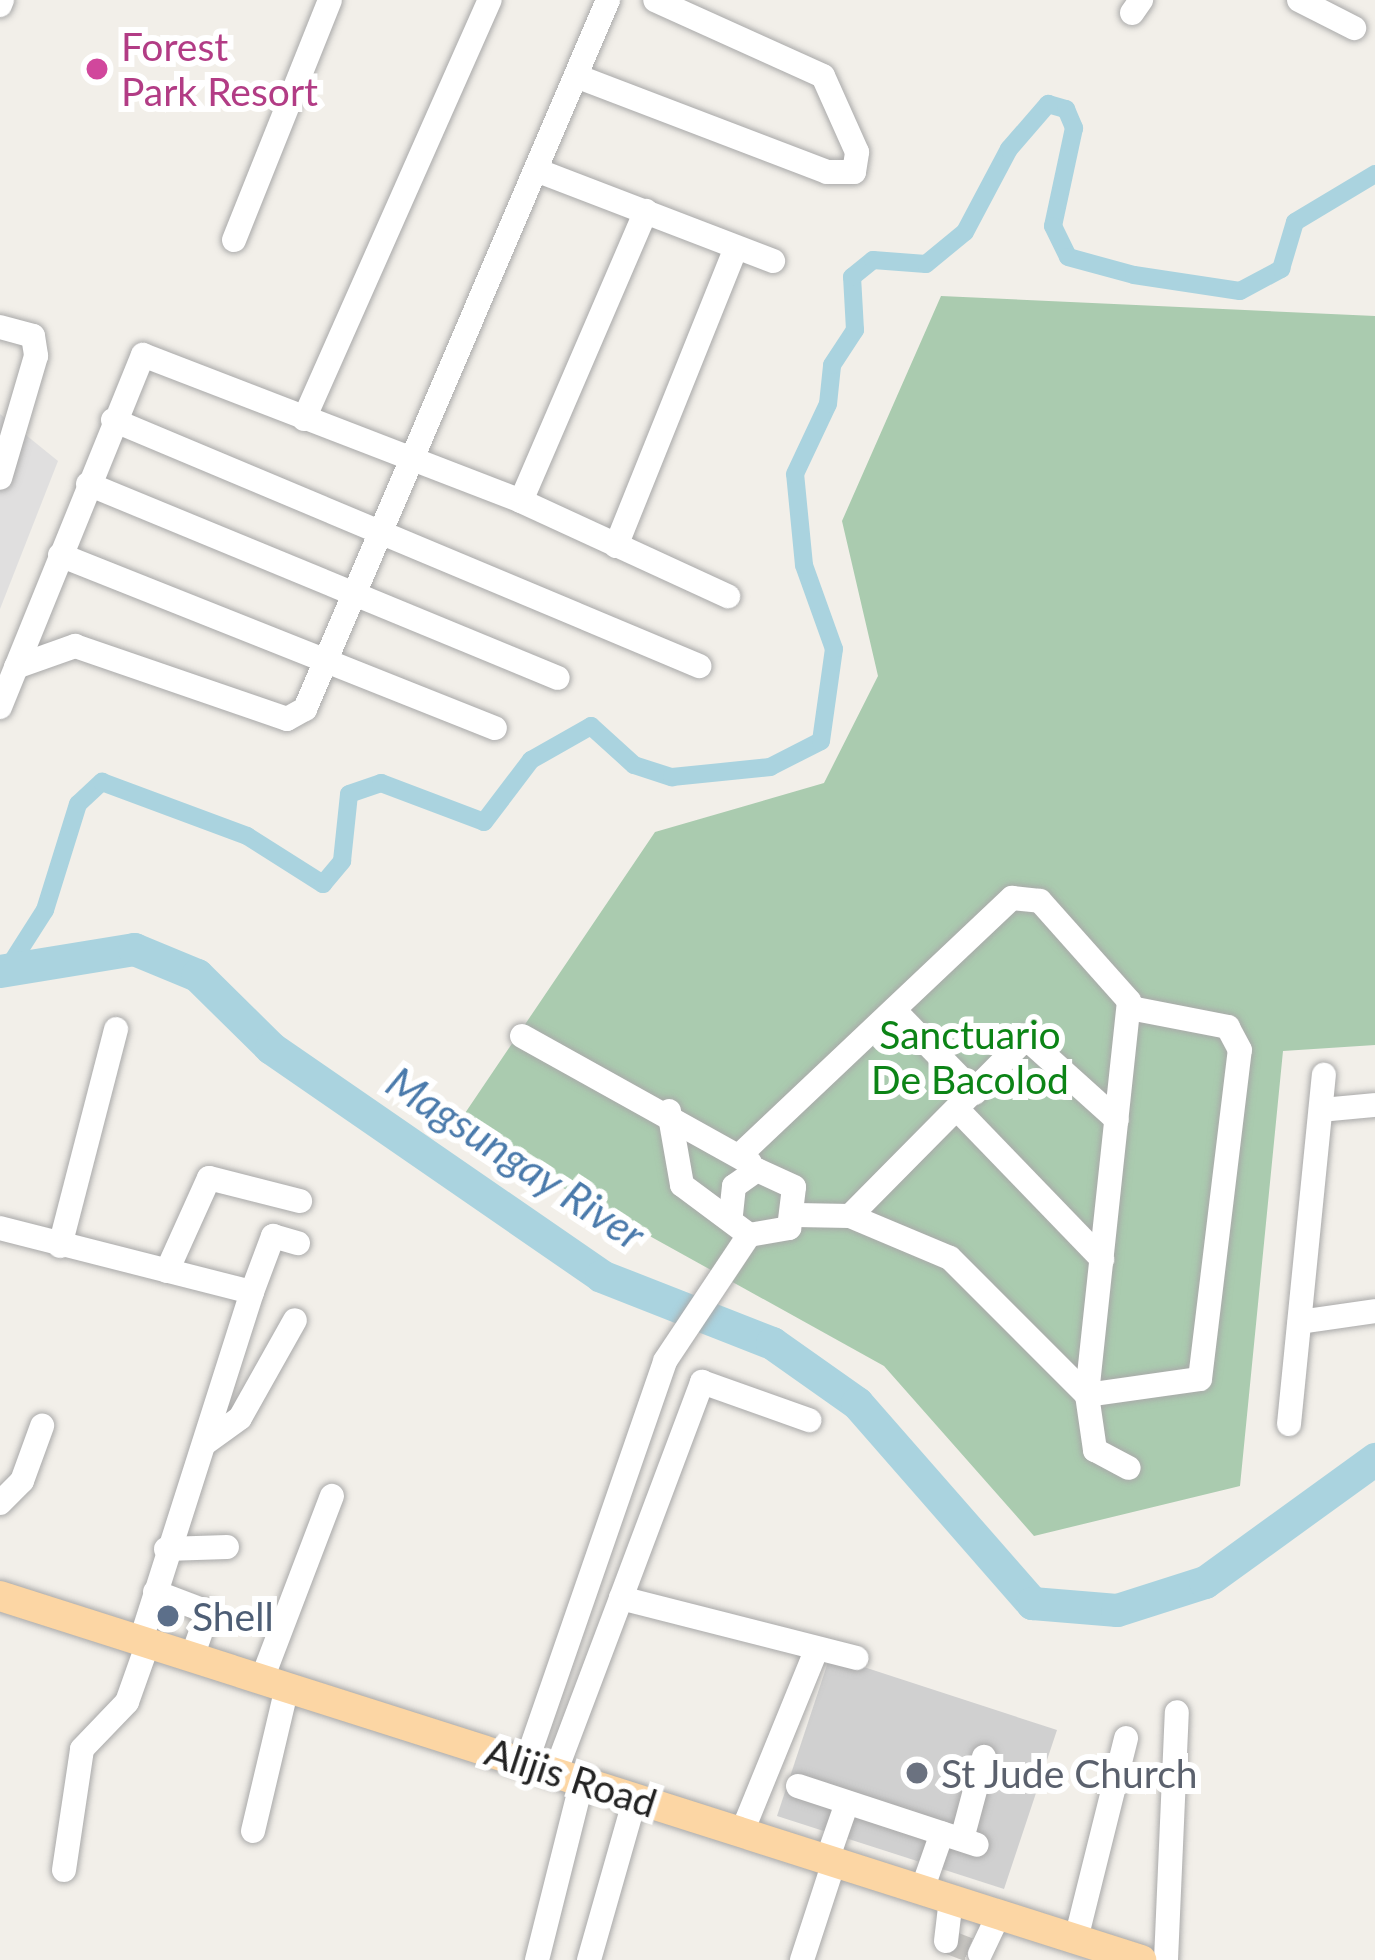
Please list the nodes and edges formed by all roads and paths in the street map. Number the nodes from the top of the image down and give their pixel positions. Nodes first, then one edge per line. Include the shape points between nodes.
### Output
1 (330, 0) edge
2 (490, 0) edge
3 (608, 0) edge
4 (655, 0) edge
5 (1299, 0) edge
6 (1354, 28) dead end
7 (576, 76) junction
8 (536, 170) junction
9 (646, 211) junction
10 (234, 240) dead end
11 (736, 248) junction
12 (773, 261) dead end
13 (0, 327) edge
14 (304, 419) junction
15 (113, 421) junction
16 (414, 462) junction
17 (0, 478) edge
18 (88, 484) junction
19 (521, 501) junction
20 (386, 531) junction
21 (616, 546) junction
22 (60, 555) junction
23 (728, 596) dead end
24 (357, 597) junction
25 (326, 663) junction
26 (699, 666) dead end
27 (16, 668) junction
28 (558, 678) dead end
29 (0, 707) edge
30 (495, 728) dead end
31 (1130, 1008) junction
32 (896, 1012) junction
33 (116, 1029) dead end
34 (522, 1036) dead end
35 (1324, 1075) dead end
36 (966, 1101) junction
37 (1375, 1106) edge
38 (1321, 1110) junction
39 (669, 1111) junction
40 (1117, 1120) junction
41 (749, 1162) junction
42 (300, 1201) dead end
43 (730, 1214) junction
44 (796, 1215) junction
45 (850, 1216) junction
46 (0, 1228) edge
47 (749, 1235) junction
48 (298, 1243) dead end
49 (60, 1246) junction
50 (1102, 1259) junction
51 (167, 1271) junction
52 (252, 1292) junction
53 (1375, 1311) edge
54 (295, 1320) dead end
55 (1300, 1322) junction
56 (1087, 1395) junction
57 (809, 1420) dead end
58 (1289, 1424) dead end
59 (42, 1426) dead end
60 (204, 1444) junction
61 (1129, 1468) dead end
62 (332, 1496) dead end
63 (0, 1503) edge
64 (227, 1547) dead end
65 (166, 1549) junction
66 (155, 1592) junction
67 (0, 1596) edge
68 (621, 1598) junction
69 (144, 1641) junction
70 (816, 1651) junction
71 (192, 1657) junction
72 (856, 1658) dead end
73 (275, 1683) junction
74 (1177, 1712) dead end
75 (1126, 1738) dead end
76 (984, 1757) dead end
77 (554, 1772) junction
78 (798, 1786) dead end
79 (634, 1798) junction
80 (847, 1803) junction
81 (253, 1831) dead end
82 (742, 1832) junction
83 (960, 1839) junction
84 (831, 1861) junction
85 (64, 1870) dead end
86 (936, 1894) junction
87 (999, 1914) junction
88 (1076, 1939) junction
89 (946, 1941) dead end
90 (980, 1954) dead end
91 (537, 1960) edge
92 (590, 1960) edge
93 (802, 1960) edge
94 (1142, 1960) edge
95 (1166, 1960) edge

1 - 10 street
2 - 14 street
3 - 7 street
4 - 7 street via 823,76 857,152 854,172 827,172
5 - 6 street
7 - 8 street
8 - 9 street
8 - 16 street
9 - 11 street
9 - 19 street
11 - 12 street
11 - 21 street
13 - 17 street via 33,336 36,356
14 - 15 street via 152,355 137,361
14 - 16 street
15 - 18 street
15 - 20 street
16 - 19 street
16 - 20 street
18 - 22 street
18 - 24 street
19 - 21 street
20 - 24 street
20 - 26 street
21 - 23 street
22 - 25 street
22 - 27 street
24 - 25 street
24 - 28 street
25 - 27 street via 305,709 287,719 75,646
25 - 30 street
27 - 29 street
31 - 32 street via 1118,976 1026,892
31 - 40 street
31 - 56 street via 1228,1027 1240,1050 1207,1365 1187,1385
32 - 36 street
32 - 41 street
33 - 49 street
34 - 39 street
35 - 38 street
36 - 40 street via 1033,1036
36 - 45 street
36 - 50 street
37 - 38 street
38 - 55 street
39 - 41 street
39 - 43 street via 682,1185
40 - 50 street
41 - 43 street
41 - 44 street via 794,1187
42 - 51 street via 209,1178
43 - 47 street
44 - 45 street
44 - 47 street via 777,1236
45 - 56 street via 950,1258
46 - 49 street
47 - 77 street via 676,1337
48 - 52 street via 273,1236
49 - 51 street
50 - 56 street
51 - 52 street
52 - 60 street
53 - 55 street
54 - 60 street via 240,1418
55 - 58 street
56 - 61 street via 1095,1450
57 - 68 street via 702,1382
59 - 63 street via 22,1481
60 - 65 street
62 - 73 street
64 - 65 street
65 - 66 street
66 - 69 street
66 - 71 street via 208,1612
67 - 69 main road, Alijis Road
68 - 70 street
68 - 77 street
69 - 71 main road, Alijis Road
69 - 85 street via 127,1702 82,1749
70 - 72 street
70 - 82 street
71 - 73 main road, Alijis Road
73 - 77 main road, Alijis Road
73 - 81 street
74 - 95 street
75 - 88 street
76 - 83 street
77 - 79 main road, Alijis Road
77 - 91 street
78 - 80 street
79 - 82 main road, Alijis Road
79 - 92 street
80 - 83 street
80 - 84 street
82 - 84 main road, Alijis Road
83 - 86 street
84 - 86 main road, Alijis Road
84 - 93 street
86 - 87 main road, Alijis Road
86 - 89 street
87 - 88 main road, Alijis Road
87 - 90 street
88 - 94 main road, Alijis Road

